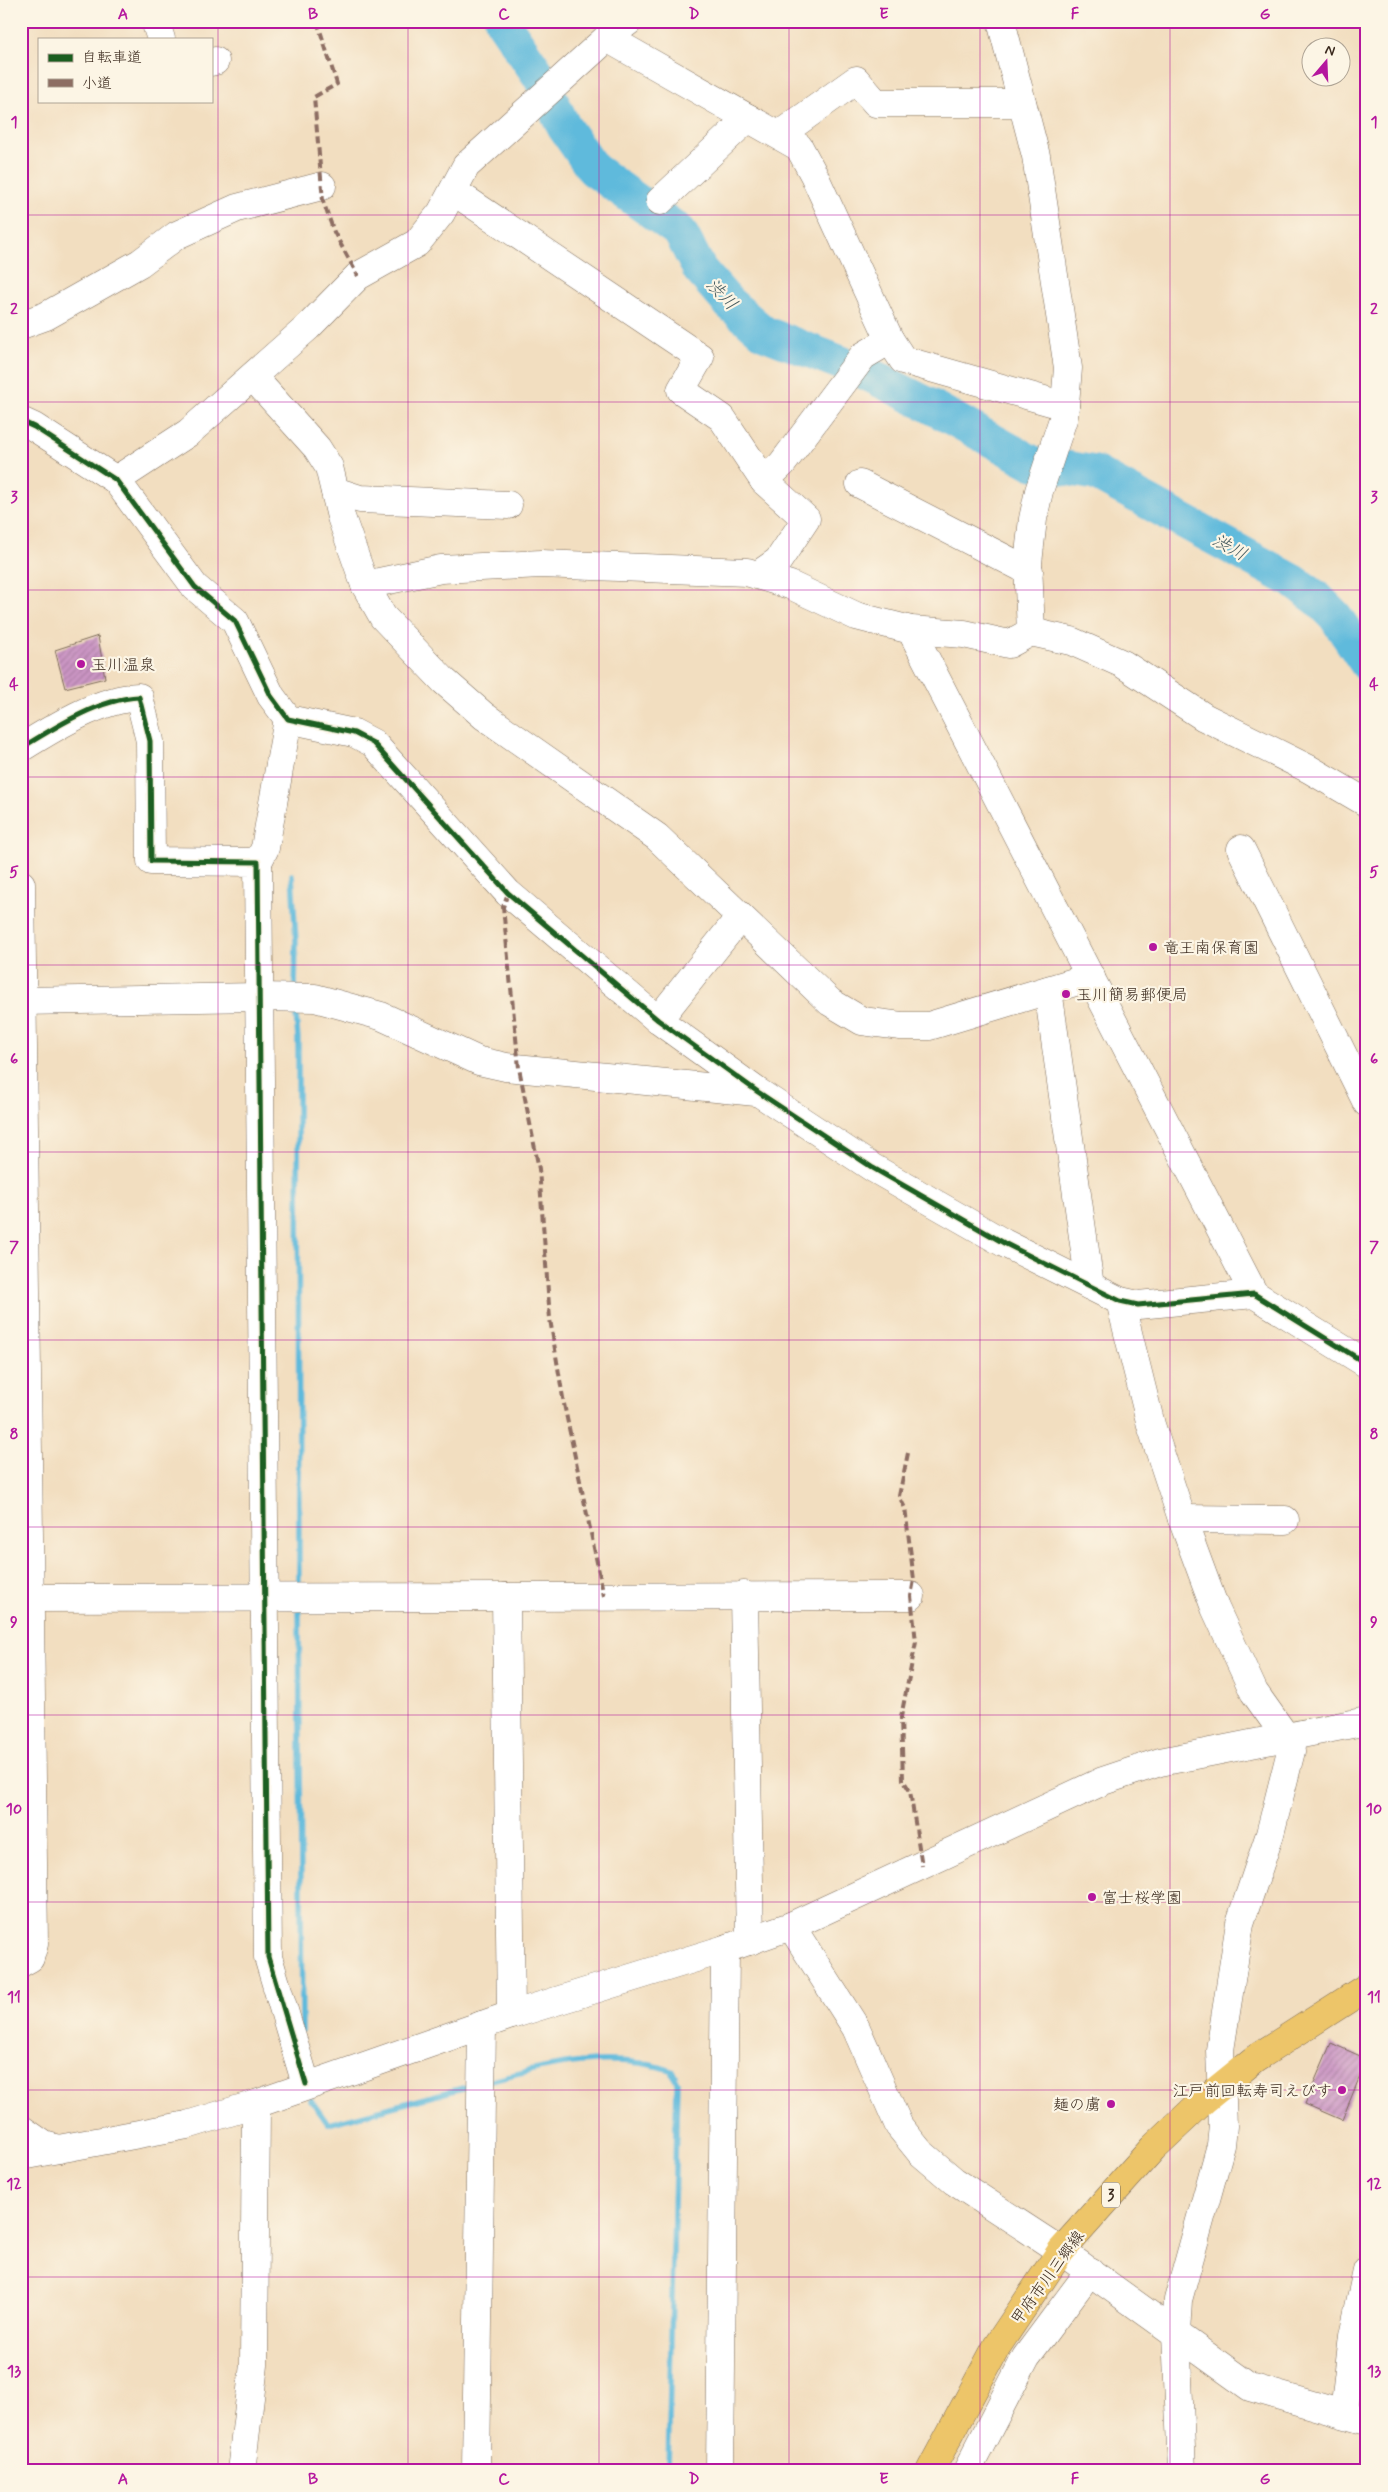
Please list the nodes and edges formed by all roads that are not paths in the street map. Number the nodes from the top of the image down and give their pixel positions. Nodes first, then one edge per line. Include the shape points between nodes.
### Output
1 (155, 21) edge
2 (629, 21) edge
3 (1001, 21) edge
4 (161, 38) edge
5 (607, 38) junction
6 (1022, 103) junction
7 (748, 118) junction
8 (779, 135) junction
9 (322, 186) dead end
10 (453, 191) junction
11 (660, 200) dead end
12 (21, 325) edge
13 (890, 340) junction
14 (253, 377) junction
15 (1065, 406) junction
16 (21, 421) edge
17 (116, 480) junction
18 (764, 481) junction
19 (860, 484) dead end
20 (335, 491) junction
21 (508, 505) dead end
22 (1029, 571) junction
23 (758, 575) junction
24 (365, 585) junction
25 (910, 630) junction
26 (1031, 632) junction
27 (288, 719) junction
28 (21, 748) edge
29 (1367, 803) edge
30 (1241, 849) dead end
31 (258, 862) junction
32 (21, 884) edge
33 (740, 917) junction
34 (1091, 977) junction
35 (1048, 990) junction
36 (259, 997) junction
37 (22, 1001) edge
38 (658, 1020) junction
39 (758, 1092) junction
40 (1367, 1103) edge
41 (1090, 1286) junction
42 (1254, 1294) junction
43 (1120, 1301) junction
44 (1367, 1364) edge
45 (1182, 1520) junction
46 (1285, 1520) dead end
47 (744, 1595) junction
48 (911, 1596) dead end
49 (506, 1597) junction
50 (25, 1598) edge
51 (264, 1598) junction
52 (1367, 1720) edge
53 (1286, 1737) junction
54 (791, 1926) junction
55 (738, 1945) junction
56 (21, 1963) edge
57 (1367, 1987) edge
58 (511, 2015) junction
59 (482, 2025) junction
60 (306, 2084) junction
61 (1220, 2087) junction
62 (256, 2104) junction
63 (21, 2129) edge
64 (58, 2149) junction
65 (21, 2156) edge
66 (1062, 2251) junction
67 (1090, 2271) junction
68 (1367, 2271) edge
69 (1176, 2333) junction
70 (1355, 2417) edge
71 (242, 2471) edge
72 (476, 2471) edge
73 (720, 2471) edge
74 (930, 2471) edge
75 (968, 2471) edge
76 (1182, 2471) edge

1 - 4 street
2 - 5 street
3 - 6 street
5 - 7 street
5 - 10 street via 466,166
6 - 8 street via 876,103 856,80
6 - 15 street via 1036,156 1065,340 1068,368
7 - 8 street
7 - 11 street
8 - 13 street via 799,147 814,174
9 - 12 street via 237,208 177,235 140,263 46,316
10 - 14 street via 441,213 417,243 358,276
10 - 18 street via 700,357 681,390 722,418
13 - 15 street via 903,360
13 - 18 street via 856,366 782,464
14 - 17 street via 188,433
14 - 20 street via 317,448 329,467
15 - 22 street via 1039,491
16 - 17 street
17 - 27 street via 195,587 235,621 271,696
18 - 23 street via 806,519 778,561
19 - 22 street
20 - 21 street via 360,500
20 - 24 street
22 - 26 street
23 - 24 street via 541,564 441,569
23 - 25 street via 790,585 856,616
24 - 33 street via 383,617 444,681 484,716 657,837
25 - 26 street via 964,634 1009,644
25 - 34 street
26 - 29 street via 1071,641 1123,664 1204,716 1309,769
27 - 31 street via 265,848
27 - 38 street via 354,733 373,742 508,893
28 - 31 street via 63,722 120,698 139,698 150,741 151,861
30 - 40 street
31 - 36 street
32 - 37 street
33 - 35 street via 830,1002 862,1021 929,1026
33 - 38 street
34 - 35 street
34 - 42 street
35 - 41 street
36 - 37 street
36 - 39 street via 315,998 351,1006 381,1016 479,1061 506,1067
36 - 51 street
37 - 50 street
38 - 39 street
39 - 41 street via 873,1168
41 - 43 street
42 - 43 street via 1138,1305
42 - 44 street
43 - 45 street via 1151,1425
45 - 46 street
45 - 53 street via 1216,1608 1254,1692
47 - 48 street
47 - 49 street
47 - 55 street
49 - 51 street
49 - 58 street
50 - 51 street
50 - 56 street via 34,1944 30,1958
51 - 60 street via 268,1957
52 - 53 street
53 - 54 street via 1160,1762 1103,1781
53 - 61 street via 1291,1751 1270,1834 1240,1923 1220,2050
54 - 55 street
54 - 66 street via 856,2028 899,2126 920,2152 954,2181
55 - 58 street
55 - 73 street
57 - 61 main road, 甲府市川三郷線 / 3 via 1256,2058
58 - 59 street
59 - 60 street
59 - 72 street
60 - 62 street
61 - 66 main road, 甲府市川三郷線 / 3 via 1153,2148
61 - 69 street via 1221,2145 1178,2300
62 - 64 street via 187,2125
62 - 71 street via 254,2365
63 - 64 street via 44,2145
64 - 65 street
66 - 67 street
66 - 74 main road, 甲府市川三郷線 / 3 via 997,2346
67 - 69 street
67 - 75 street via 1026,2357
68 - 70 street via 1353,2335
69 - 70 street via 1250,2387
69 - 76 street

